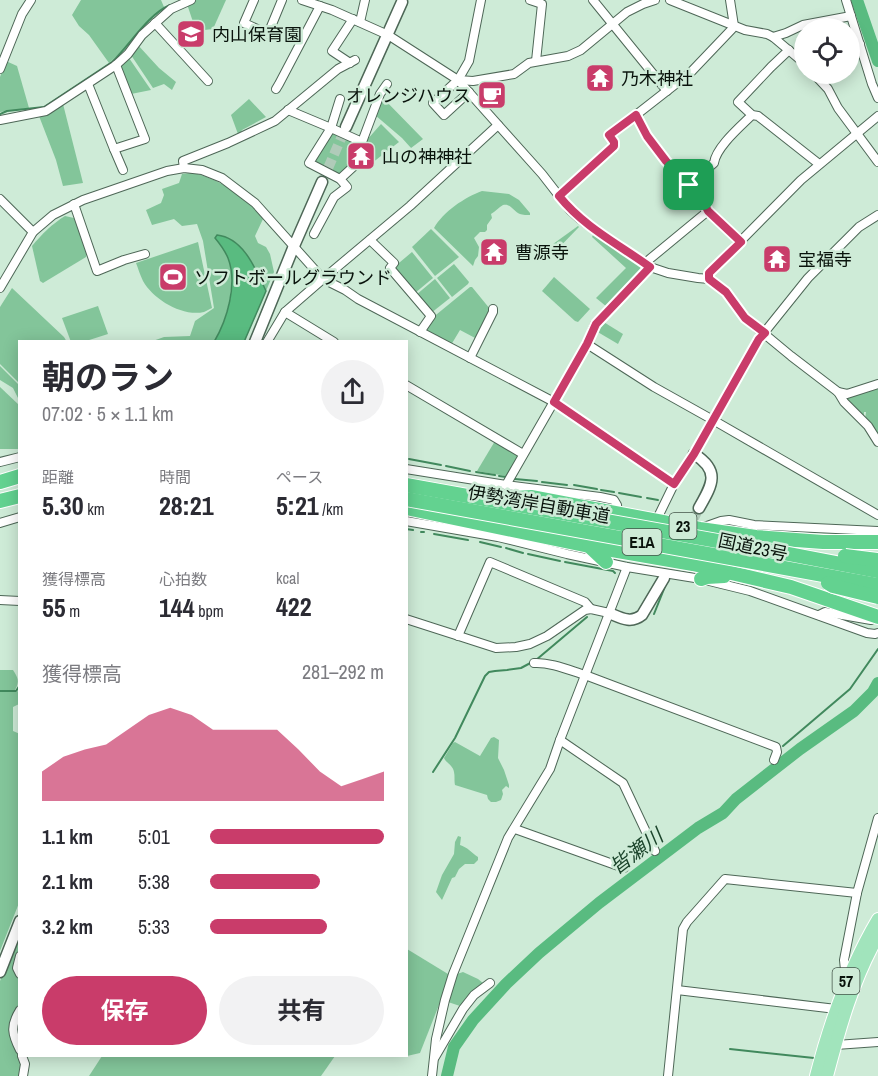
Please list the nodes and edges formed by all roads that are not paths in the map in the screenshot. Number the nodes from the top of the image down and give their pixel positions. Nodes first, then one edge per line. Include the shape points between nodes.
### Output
1 (31, 0) edge
2 (191, 0) edge
3 (254, 0) edge
4 (282, 0) edge
5 (302, 0) edge
6 (365, 0) edge
7 (481, 0) edge
8 (530, 0) edge
9 (655, 0) edge
10 (670, 0) edge
11 (729, 0) edge
12 (846, 0) edge
13 (399, 1) edge
14 (597, 2) edge
15 (320, 6) junction
16 (851, 16) joint
17 (356, 20) junction
18 (155, 23) junction
19 (612, 24) junction
20 (734, 26) junction
21 (388, 34) junction
22 (773, 37) junction
23 (860, 44) edge
24 (789, 50) junction
25 (794, 54) edge
26 (536, 62) junction
27 (117, 65) junction
28 (0, 69) edge
29 (459, 80) junction
30 (208, 81) dead end
31 (88, 84) junction
32 (387, 84) dead end
33 (823, 84) edge
34 (276, 89) dead end
35 (667, 91) junction
36 (469, 92) junction
37 (878, 98) edge
38 (340, 99) dead end
39 (288, 110) junction
40 (636, 115) junction
41 (752, 115) junction
42 (878, 116) edge
43 (0, 120) edge
44 (498, 125) junction
45 (346, 127) tunnel mouth
46 (331, 128) junction
47 (857, 132) junction
48 (362, 142) junction
49 (114, 149) junction
50 (878, 162) edge
51 (819, 164) junction
52 (184, 168) junction
53 (123, 170) dead end
54 (340, 179) junction
55 (322, 182) tunnel mouth
56 (689, 185) junction
57 (559, 196) junction
58 (0, 199) edge
59 (74, 204) junction
60 (708, 211) junction
61 (878, 215) edge
62 (33, 232) junction
63 (314, 234) dead end
64 (370, 240) junction
65 (741, 242) junction
66 (294, 246) junction
67 (145, 254) dead end
68 (648, 265) junction
69 (323, 279) junction
70 (709, 279) junction
71 (0, 288) edge
72 (493, 309) dead end
73 (285, 312) junction
74 (420, 332) junction
75 (765, 333) junction
76 (256, 340) edge
77 (268, 340) edge
78 (331, 340) edge
79 (587, 344) junction
80 (470, 358) junction
81 (878, 384) edge
82 (408, 386) edge
83 (838, 392) junction
84 (554, 402) junction
85 (713, 420) junction
86 (878, 442) edge
87 (523, 454) junction
88 (694, 454) junction
89 (18, 458) edge
90 (0, 462) edge
91 (408, 469) edge
92 (18, 478) edge
93 (0, 483) edge
94 (408, 484) edge
95 (408, 484) edge
96 (674, 484) junction
97 (506, 485) junction
98 (18, 496) edge
99 (499, 499) junction
100 (0, 500) edge
101 (408, 500) edge
102 (408, 500) edge
103 (408, 508) edge
104 (699, 508) tunnel mouth
105 (618, 514) junction
106 (878, 514) edge
107 (18, 518) edge
108 (408, 521) edge
109 (656, 521) junction
110 (0, 523) edge
111 (700, 529) junction
112 (878, 531) edge
113 (873, 542) edge
114 (590, 546) junction
115 (762, 549) junction
116 (606, 562) junction
117 (878, 563) edge
118 (627, 567) junction
119 (878, 571) edge
120 (811, 574) junction
121 (750, 577) junction
122 (664, 578) dead end
123 (701, 579) junction
124 (878, 585) edge
125 (878, 596) edge
126 (0, 600) edge
127 (18, 601) edge
128 (591, 609) junction
129 (609, 613) junction
130 (819, 615) junction
131 (408, 620) edge
132 (877, 620) edge
133 (878, 633) edge
134 (458, 636) junction
135 (534, 663) dead end
136 (585, 675) junction
137 (560, 740) junction
138 (774, 760) dead end
139 (878, 818) edge
140 (515, 829) junction
141 (655, 851) dead end
142 (624, 868) dead end
143 (857, 893) junction
144 (878, 919) edge
145 (18, 926) edge
146 (878, 936) edge
147 (0, 972) edge
148 (846, 981) junction
149 (490, 983) dead end
150 (677, 990) junction
151 (836, 1009) junction
152 (18, 1013) edge
153 (878, 1042) edge
154 (836, 1044) junction
155 (18, 1046) edge
156 (22, 1057) edge
157 (435, 1058) junction
158 (23, 1076) edge
159 (432, 1076) edge
160 (668, 1076) edge
161 (816, 1076) edge
162 (827, 1076) edge

1 - 28 street
2 - 18 street via 171,9
3 - 4 street via 243,23 268,34
5 - 15 street
6 - 17 street
7 - 29 street via 469,62
8 - 26 street via 542,4
9 - 19 street via 627,12
10 - 20 street
11 - 20 street
12 - 16 street
13 - 21 street
14 - 19 street
15 - 17 street
15 - 34 street
16 - 22 street via 803,25
17 - 21 street
17 - 39 street via 332,51 353,61
18 - 27 street
18 - 30 street
19 - 26 street via 568,56
19 - 35 street
20 - 22 street
20 - 35 street via 691,72
21 - 29 street
21 - 45 street
22 - 24 street
23 - 37 street
24 - 25 street
24 - 41 street via 738,102
26 - 29 street via 514,74
27 - 31 street
27 - 49 street via 145,139
29 - 36 street
29 - 36 street via 433,103 444,115
31 - 43 street via 46,111
31 - 49 street
32 - 48 street
33 - 47 street
35 - 40 street
36 - 44 street
38 - 46 street
39 - 46 street
39 - 52 street via 259,129 183,161
40 - 56 street via 647,136
40 - 57 street via 609,135 614,146
41 - 51 street
41 - 56 street via 724,144 714,163
42 - 47 street
44 - 57 street
44 - 64 street
46 - 48 street
46 - 54 street via 309,163
47 - 50 street
47 - 51 street
48 - 54 street via 353,167
49 - 53 street
51 - 65 street
52 - 59 street
52 - 66 street via 222,178 255,203
54 - 63 street via 347,187 334,197
55 - 66 street
56 - 60 street
57 - 68 street via 580,219
58 - 62 street
59 - 62 street
59 - 67 street via 97,272
60 - 65 street
60 - 68 street
61 - 75 street via 859,227 808,278
62 - 71 street
64 - 69 street
64 - 74 street via 394,262 390,268 431,316
65 - 70 street via 709,273
66 - 69 street
66 - 76 street
68 - 70 street via 668,273
68 - 79 street via 596,324
69 - 73 street
69 - 74 street
70 - 75 street via 726,292 745,318
72 - 80 street
73 - 77 street
73 - 78 street
74 - 80 street
75 - 83 street
75 - 85 street
79 - 84 street
79 - 85 street
80 - 84 street
81 - 83 street via 847,394
82 - 87 street
83 - 86 street
84 - 87 street
84 - 96 street
85 - 88 street
85 - 106 street
87 - 97 street
88 - 96 street
88 - 104 street via 710,469 712,483
89 - 90 street
91 - 97 street
92 - 93 highway
94 - 99 highway, 国道23号 / 23
95 - 115 highway, 伊勢湾岸自動車道 / E1A, bridge
96 - 109 street
97 - 105 street via 600,496 614,500
98 - 100 highway
99 - 105 highway, 23 via 531,497
99 - 117 highway, 国道23号 / 23
101 - 125 highway, 国道23号 / 23, bridge via 757,565
102 - 120 highway, 伊勢湾岸自動車道 / E1A, bridge
103 - 114 highway, 23
105 - 109 highway, 23
107 - 110 street
108 - 116 street
109 - 111 highway, 23
111 - 112 street via 729,520 754,525
111 - 113 highway, 23 via 789,540
114 - 116 highway
114 - 121 highway, 23
115 - 117 highway, bridge
115 - 119 highway, 伊勢湾岸自動車道 / E1A, bridge
116 - 118 street
118 - 123 street
118 - 129 street
120 - 124 highway, 伊勢湾岸自動車道 / E1A, bridge
120 - 125 highway, bridge via 833,586
121 - 123 highway
121 - 132 highway, 23 via 791,587
122 - 129 street via 638,619 628,620
123 - 130 street
126 - 127 street
128 - 129 street
128 - 134 street via 547,636 516,647 496,648
128 - 134 street via 585,602 490,562
129 - 136 street
130 - 132 street via 825,612
130 - 133 street via 867,633
131 - 134 street
135 - 136 street
136 - 137 street
136 - 138 street via 776,747
137 - 140 street via 550,769
137 - 141 street via 623,783
139 - 143 street
140 - 142 street
140 - 157 street via 453,974 436,1039
143 - 148 street via 844,960
143 - 150 street via 725,879 683,929
144 - 148 main road, 57
145 - 147 street
146 - 154 main road, 57 via 854,985
148 - 151 main road, 57
149 - 157 street via 463,1009
150 - 151 street
150 - 160 street
151 - 161 main road, 57
152 - 155 street via 12,1029
153 - 154 street
154 - 162 main road, 57
156 - 158 street
157 - 159 street

